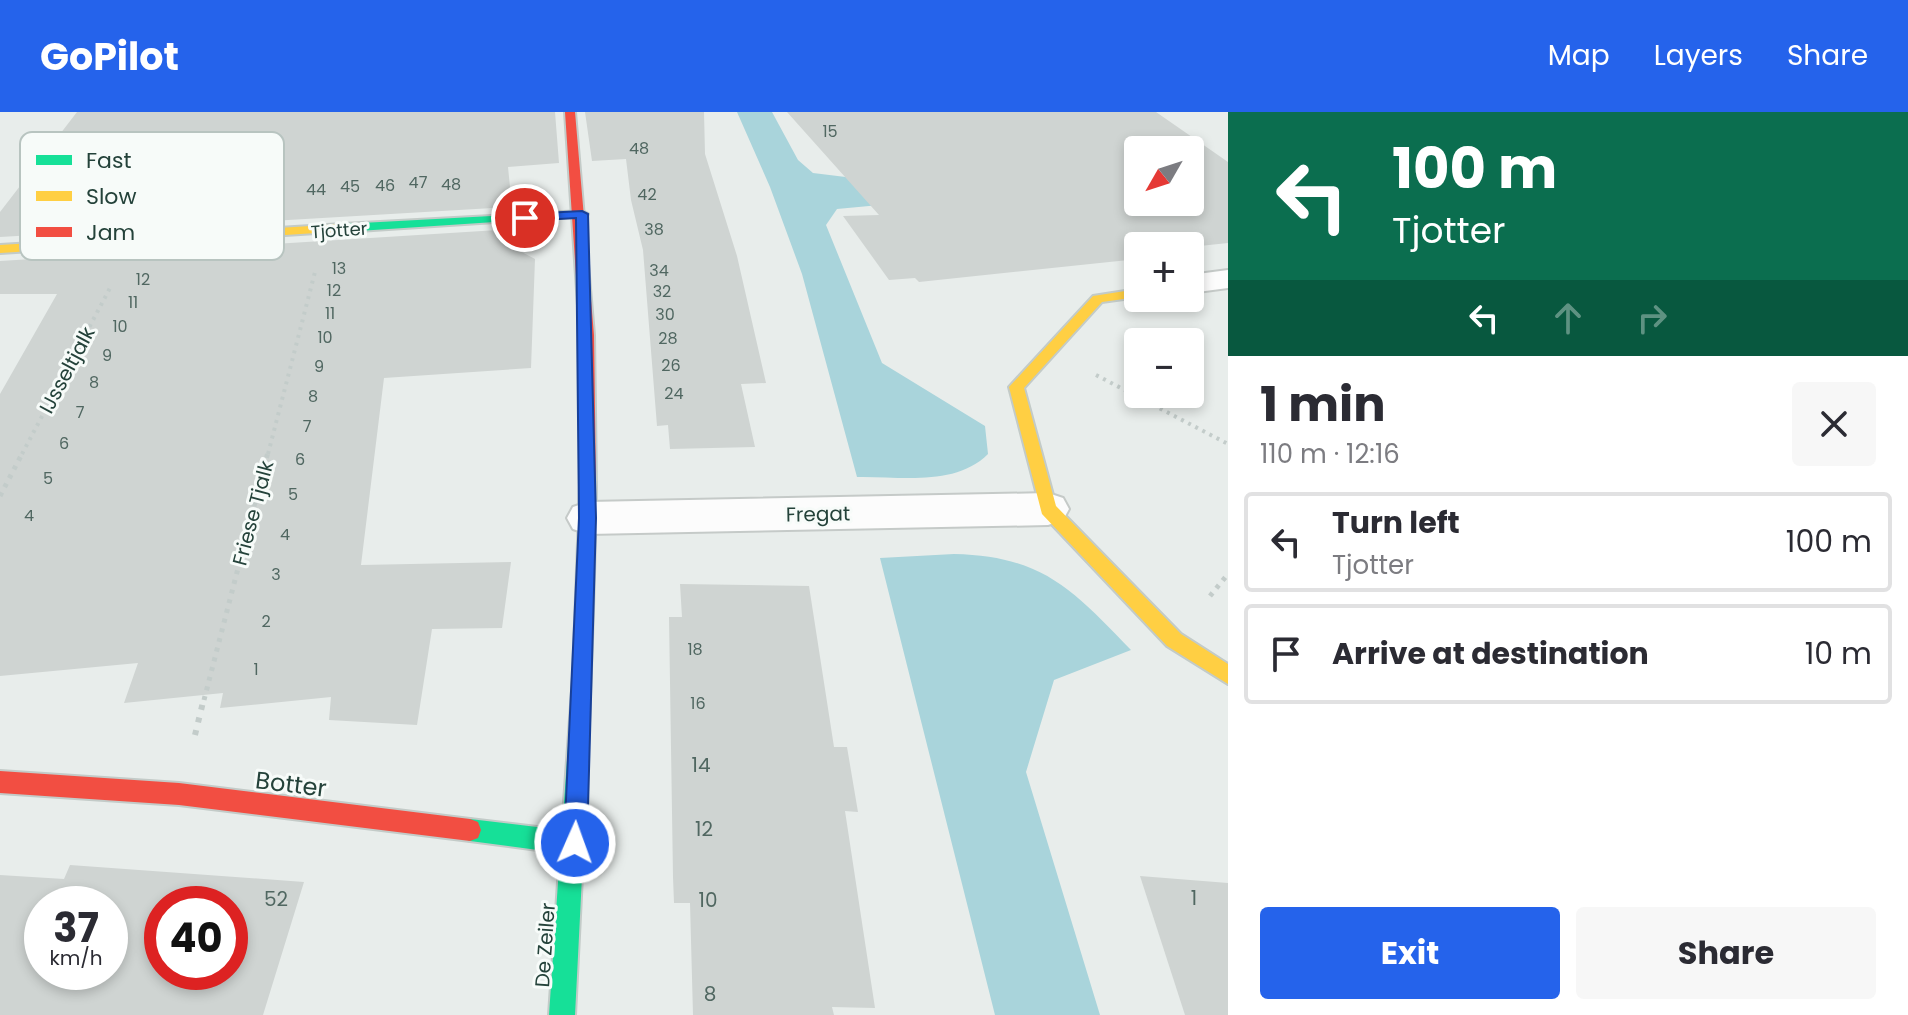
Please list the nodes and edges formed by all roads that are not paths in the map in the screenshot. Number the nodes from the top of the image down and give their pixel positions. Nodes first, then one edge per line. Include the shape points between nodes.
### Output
1 (570, 112) edge
2 (582, 214) junction
3 (284, 234) edge
4 (20, 248) edge
5 (0, 249) edge
6 (1228, 279) edge
7 (1204, 282) edge
8 (1124, 295) edge
9 (1048, 509) junction
10 (588, 518) junction
11 (1228, 675) edge
12 (0, 782) edge
13 (575, 843) junction
14 (562, 1015) edge

1 - 2 street, De Zeiler
2 - 3 street, Tjotter
2 - 10 street, De Zeiler
4 - 5 street, Tjotter
6 - 7 street
8 - 9 street via 1098,299 1016,387
9 - 10 street, Fregat
9 - 11 street via 1174,640
10 - 13 street, De Zeiler
12 - 13 street, Botter via 179,794
13 - 14 street, De Zeiler

